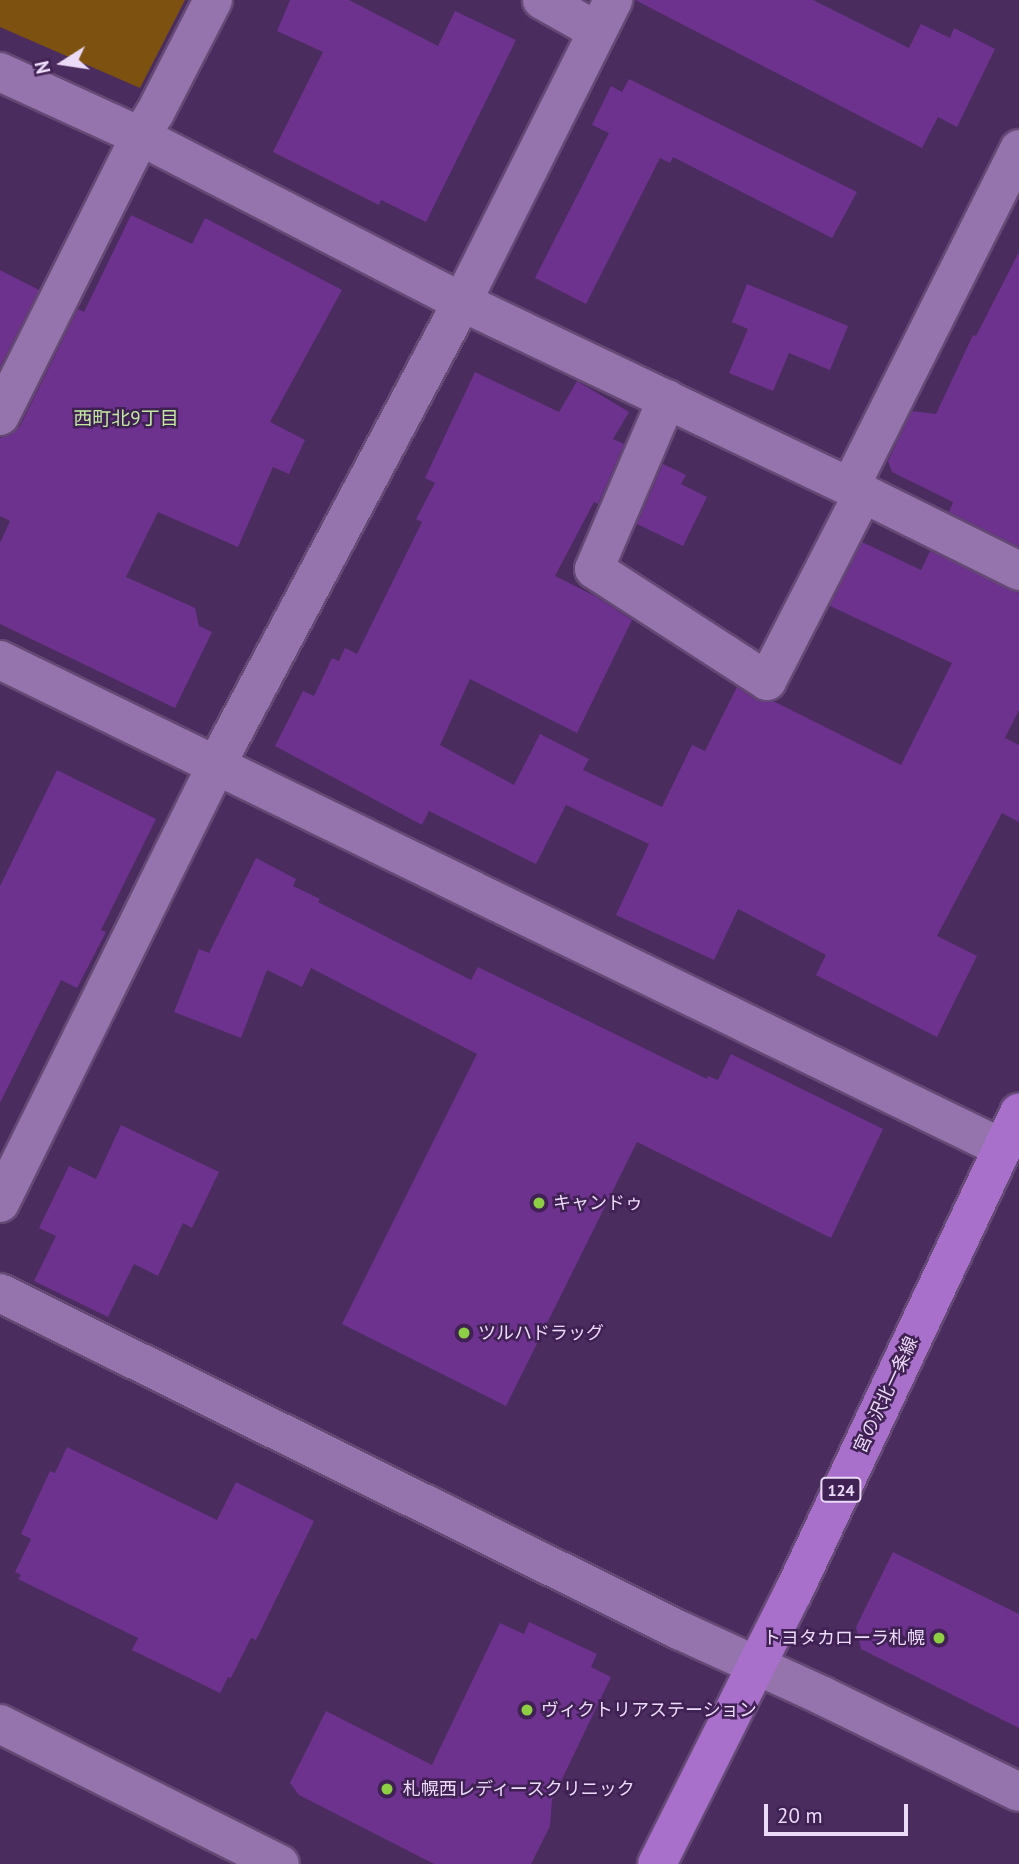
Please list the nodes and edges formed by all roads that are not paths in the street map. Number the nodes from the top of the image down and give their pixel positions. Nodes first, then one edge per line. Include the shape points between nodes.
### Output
1 (212, 0) edge
2 (542, 0) edge
3 (605, 15) edge
4 (0, 72) edge
5 (140, 136) junction
6 (1019, 149) edge
7 (462, 302) junction
8 (667, 398) junction
9 (0, 416) edge
10 (856, 490) junction
11 (1019, 572) edge
12 (0, 660) edge
13 (216, 765) junction
14 (1019, 1113) edge
15 (1002, 1148) junction
16 (0, 1203) edge
17 (0, 1293) edge
18 (756, 1666) junction
19 (0, 1724) edge
20 (1019, 1792) edge
21 (281, 1864) edge
22 (657, 1864) edge

1 - 5 street
2 - 3 street
3 - 7 street
4 - 5 street
5 - 7 street
5 - 9 street
6 - 10 street
7 - 8 street
7 - 13 street
8 - 10 street
8 - 10 street via 594,569 767,681
10 - 11 street
12 - 13 street
13 - 15 street
13 - 16 street
14 - 15 main road, 宮の沢北一条線 / 124
15 - 18 main road, 宮の沢北一条線 / 124
17 - 18 street
18 - 20 street
18 - 22 main road, 宮の沢北一条線 / 124
19 - 21 street

